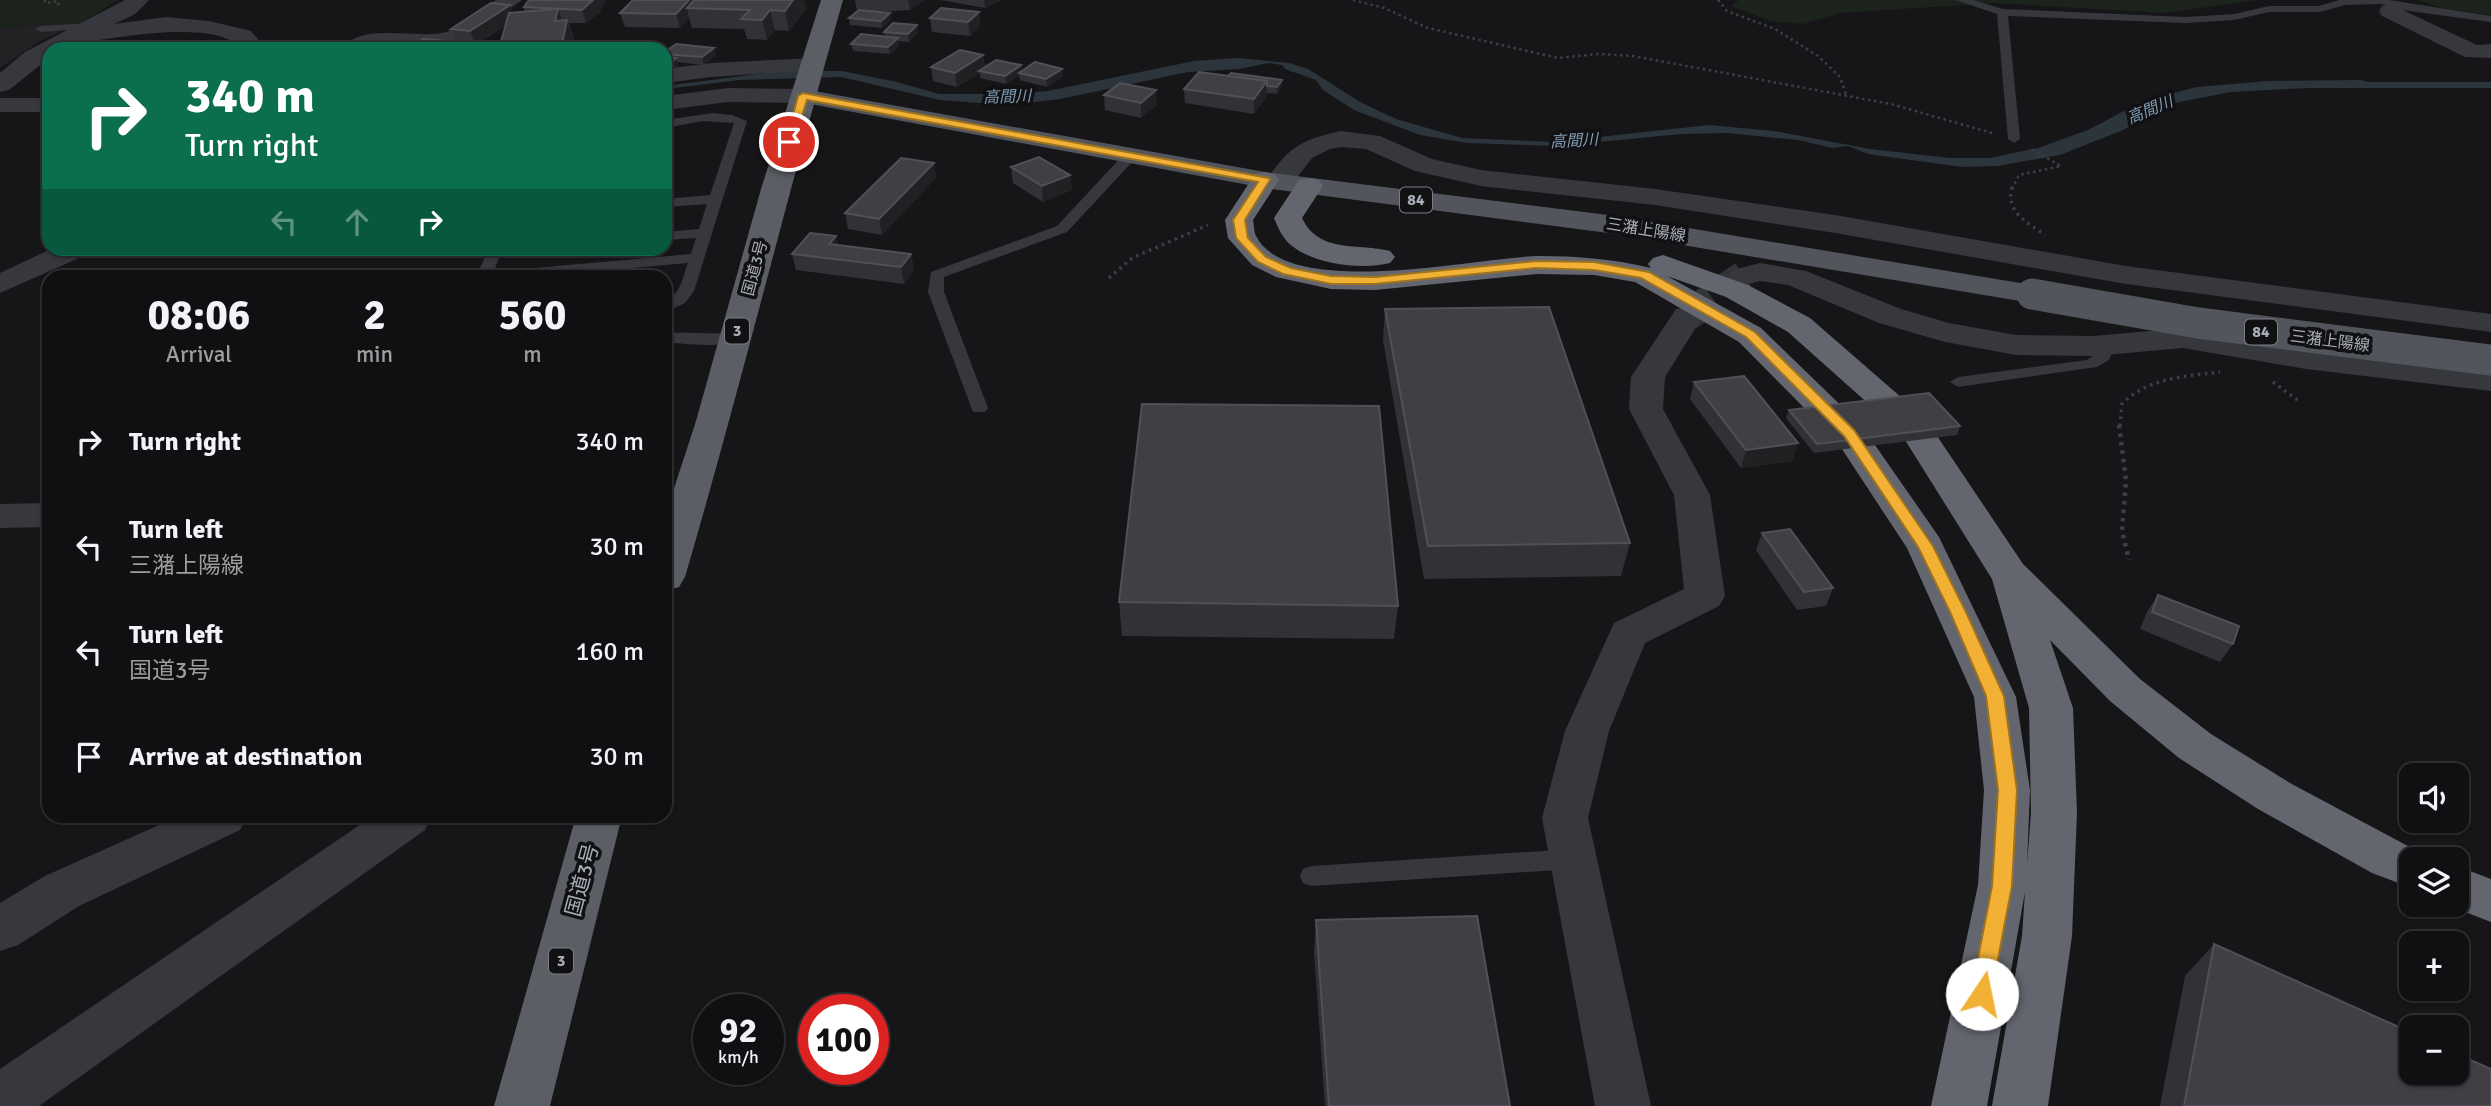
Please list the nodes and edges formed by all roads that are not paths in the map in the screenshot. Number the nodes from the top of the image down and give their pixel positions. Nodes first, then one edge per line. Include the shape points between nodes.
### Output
1 (138, 0) edge
2 (511, 0) edge
3 (832, 0) edge
4 (1961, 0) edge
5 (2390, 11) dead end
6 (2002, 12) junction
7 (2491, 19) edge
8 (92, 26) junction
9 (41, 29) dead end
10 (70, 37) junction
11 (61, 42) edge
12 (248, 42) edge
13 (364, 42) edge
14 (2491, 51) edge
15 (42, 52) edge
16 (672, 76) edge
17 (808, 78) junction
18 (2, 86) edge
19 (42, 102) edge
20 (672, 102) edge
21 (672, 122) edge
22 (2014, 139) road end
23 (1130, 156) junction
24 (1284, 183) junction
25 (716, 199) junction
26 (672, 202) edge
27 (705, 233) junction
28 (672, 235) edge
29 (61, 256) edge
30 (697, 258) junction
31 (603, 270) edge
32 (2126, 275) junction
33 (1744, 276) tunnel mouth
34 (0, 284) edge
35 (672, 304) edge
36 (1687, 316) tunnel mouth
37 (2453, 320) junction
38 (2491, 323) edge
39 (672, 338) edge
40 (736, 338) junction
41 (2183, 338) junction
42 (2108, 345) junction
43 (2491, 360) edge
44 (2491, 381) edge
45 (1958, 382) dead end
46 (979, 408) dead end
47 (42, 515) edge
48 (0, 516) edge
49 (674, 517) edge
50 (2009, 574) junction
51 (209, 823) edge
52 (399, 823) edge
53 (598, 823) edge
54 (1574, 859) junction
55 (2399, 863) edge
56 (1312, 876) dead end
57 (2469, 892) edge
58 (2491, 901) edge
59 (0, 929) edge
60 (0, 1101) edge
61 (522, 1106) edge
62 (1623, 1106) edge
63 (1959, 1106) edge
64 (2020, 1106) edge

1 - 8 street
2 - 13 street via 452,39
3 - 17 highway, 国道3号 / 3
4 - 6 lane
5 - 14 street via 2473,52
6 - 7 lane via 2186,20 2381,1
6 - 22 lane
8 - 9 lane
8 - 10 street
10 - 11 street
10 - 12 street via 166,24 209,28 243,36
15 - 18 street
16 - 17 street
17 - 20 street
17 - 23 main road, 三潴上陽線 / 84
17 - 40 highway, 国道3号 / 3
18 - 19 street
21 - 25 lane via 727,116 741,121
23 - 24 main road, 三潴上陽線 / 84
23 - 46 lane via 1062,229 936,275 936,292
24 - 32 street via 1303,152 1322,143 1342,139 1371,142 1424,165 1481,178 1797,218
24 - 43 main road, 三潴上陽線 / 84, bridge via 1616,225 2198,323
24 - 50 highway via 1292,231 1308,245 1331,253 1368,257 1561,251 1606,254 1674,266 1737,290 1799,325 1913,425
24 - 63 highway via 1239,220 1242,238 1262,259 1287,271 1331,280 1375,281 1536,265 1594,266 1644,275 1751,335 1849,433 1925,546 1995,696 2007,790 2002,886
25 - 26 lane
25 - 27 lane
27 - 28 lane
27 - 30 lane
29 - 34 street
30 - 31 lane
30 - 35 lane via 686,291
32 - 37 street
32 - 41 street
33 - 42 street via 1760,272 1795,277 1890,316 1945,332 2016,345
36 - 54 street via 1648,377 1646,408 1692,495 1705,596 1628,634 1587,732 1565,818
37 - 38 street
37 - 43 street
39 - 40 lane
40 - 49 highway, 国道3号 / 3 via 713,421
41 - 42 street
41 - 44 street via 2306,359
42 - 45 lane via 2104,357 2091,364
47 - 48 street
50 - 55 highway via 2125,690 2194,746 2274,796
50 - 64 highway via 2051,708 2054,813 2047,936
51 - 59 street via 62,891
52 - 60 street
53 - 61 highway, 国道3号 / 3
54 - 56 lane
54 - 62 street
57 - 58 highway

